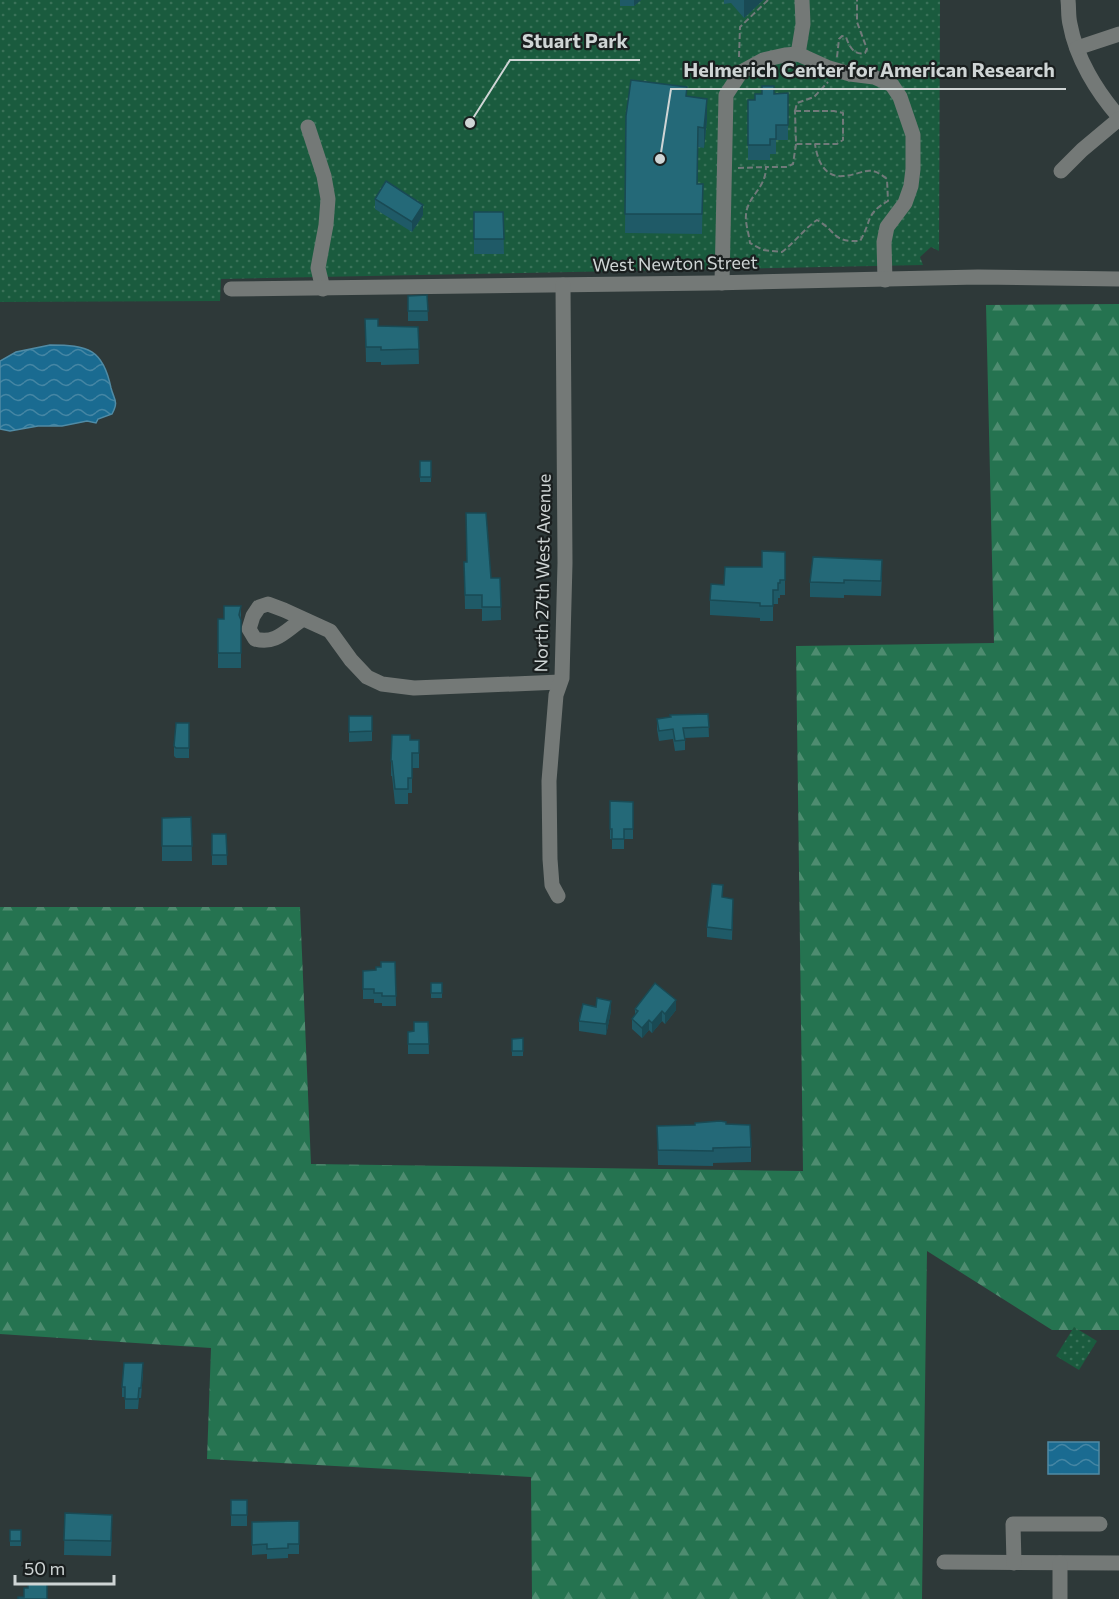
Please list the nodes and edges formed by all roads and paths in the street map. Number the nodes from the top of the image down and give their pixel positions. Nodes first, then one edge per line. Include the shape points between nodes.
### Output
1 (768, 0) edge
2 (802, 0) edge
3 (857, 0) edge
4 (1068, 0) edge
5 (1119, 34) edge
6 (1077, 48) junction
7 (798, 54) junction
8 (737, 63) dead end
9 (834, 69) junction
10 (795, 111) junction
11 (1119, 118) edge
12 (308, 127) dead end
13 (796, 144) junction
14 (815, 144) junction
15 (765, 167) junction
16 (725, 168) junction
17 (1061, 171) dead end
18 (1119, 279) edge
19 (885, 280) junction
20 (722, 283) junction
21 (563, 285) junction
22 (231, 289) dead end
23 (323, 289) junction
24 (303, 619) dead end
25 (560, 682) junction
26 (558, 896) dead end
27 (1100, 1524) dead end
28 (944, 1562) dead end
29 (1014, 1563) junction
30 (1060, 1563) junction
31 (1119, 1563) edge
32 (1060, 1599) edge

1 - 8 path via 740,27
2 - 7 street
3 - 9 path via 857,22 867,49 860,54 852,51 842,36
4 - 6 street
5 - 6 street
6 - 11 street via 1099,91
7 - 9 street
7 - 16 street via 763,60 741,72 726,95
9 - 10 path via 827,84 814,97 797,103
9 - 19 street via 892,85 913,135 911,186 887,227 884,242
10 - 13 path
10 - 14 path via 843,113 843,140 837,144
11 - 17 street
12 - 23 street via 328,199 318,268
13 - 14 path
13 - 15 path via 793,164
14 - 15 path via 817,158 833,175 878,171 887,179 888,201 870,215 860,241 845,242 817,220 782,252 763,250 750,243 746,215 766,177
15 - 16 path
16 - 20 street
18 - 19 street, West Newton Street
19 - 20 street, West Newton Street
20 - 21 street, West Newton Street
21 - 23 street, West Newton Street
21 - 25 street, North 27th West Avenue via 565,563
22 - 23 street, West Newton Street
24 - 25 street via 330,631 367,677 382,684 426,688
25 - 26 street, North 27th West Avenue via 549,781 552,885
27 - 29 street via 1013,1524
28 - 29 street
29 - 30 street
30 - 31 street
30 - 32 street

